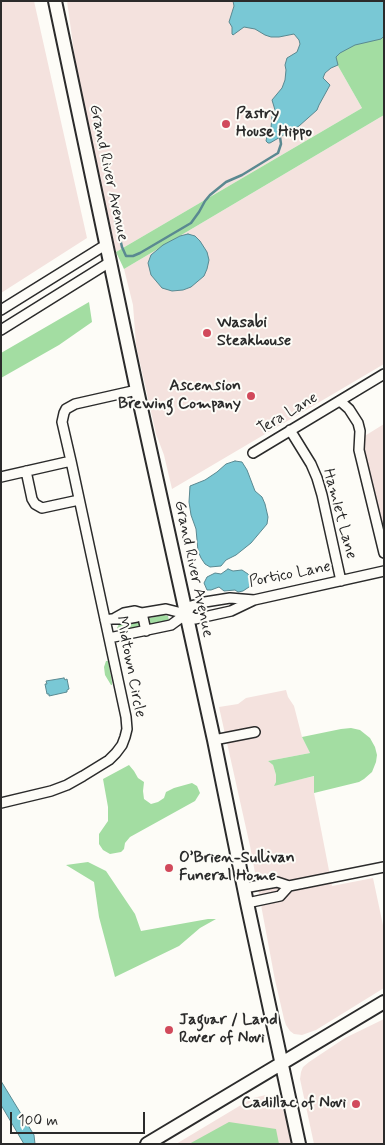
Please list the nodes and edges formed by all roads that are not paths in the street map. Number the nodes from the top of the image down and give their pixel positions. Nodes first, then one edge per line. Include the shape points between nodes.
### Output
1 (55, 1) edge
2 (106, 244) junction
3 (110, 262) junction
4 (1, 310) edge
5 (1, 330) edge
6 (384, 374) edge
7 (137, 390) junction
8 (340, 401) junction
9 (290, 430) junction
10 (253, 453) dead end
11 (71, 461) junction
12 (26, 471) junction
13 (1, 477) edge
14 (79, 500) junction
15 (384, 553) edge
16 (384, 571) edge
17 (341, 580) junction
18 (254, 600) junction
19 (142, 613) junction
20 (190, 616) junction
21 (108, 620) junction
22 (146, 630) junction
23 (109, 638) junction
24 (255, 732) dead end
25 (214, 740) junction
26 (1, 803) edge
27 (384, 867) edge
28 (290, 886) junction
29 (244, 888) junction
30 (247, 903) junction
31 (384, 1002) edge
32 (282, 1064) junction
33 (147, 1144) edge
34 (299, 1144) edge

1 - 2 main road, Grand River Avenue
2 - 3 main road, Grand River Avenue
2 - 4 street
3 - 5 street
3 - 7 main road, Grand River Avenue
6 - 8 street, Tera Lane
7 - 11 street, Midtown Circle via 74,404 66,409 62,422
7 - 20 main road, Grand River Avenue
8 - 9 street, Tera Lane
8 - 15 street, Tera Lane via 358,423 359,450
9 - 10 street, Tera Lane
9 - 17 street, Hamlet Lane via 317,478
11 - 12 street
11 - 14 street, Midtown Circle
12 - 13 street
12 - 14 street via 32,499 42,508
14 - 21 street, Midtown Circle
16 - 17 street, Portico Lane
17 - 18 street, Portico Lane
18 - 20 street via 231,611
18 - 20 street, Portico Lane via 230,598 205,602 191,606
19 - 20 street via 166,609
19 - 21 street via 126,620
19 - 22 street
20 - 22 street, Portico Lane via 171,625
20 - 25 main road, Grand River Avenue
21 - 23 street, Midtown Circle
22 - 23 street, Portico Lane
23 - 26 street, Midtown Circle via 126,717 122,745 108,760 68,785
24 - 25 street
25 - 29 main road, Grand River Avenue
27 - 28 street
28 - 29 street via 277,882
28 - 30 street via 280,896
29 - 30 main road, Grand River Avenue
30 - 32 main road, Grand River Avenue
31 - 32 main road
32 - 33 main road
32 - 34 main road, Grand River Avenue

